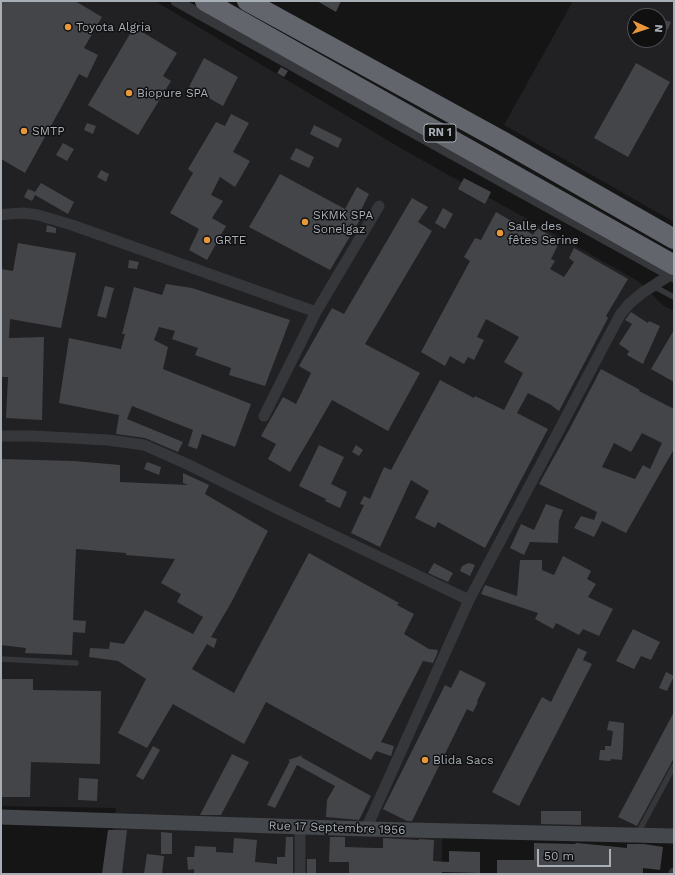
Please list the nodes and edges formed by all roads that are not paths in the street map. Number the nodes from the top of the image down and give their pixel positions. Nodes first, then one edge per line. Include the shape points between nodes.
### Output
1 (176, 1) edge
2 (205, 1) edge
3 (247, 1) edge
4 (379, 206) dead end
5 (1, 215) edge
6 (674, 239) edge
7 (673, 273) edge
8 (653, 286) junction
9 (674, 297) edge
10 (316, 312) junction
11 (264, 416) dead end
12 (1, 436) edge
13 (469, 600) junction
14 (1, 659) edge
15 (76, 663) dead end
16 (674, 766) edge
17 (1, 817) edge
18 (300, 827) junction
19 (366, 829) junction
20 (637, 835) junction
21 (674, 836) edge
22 (300, 874) edge

1 - 7 street
2 - 7 highway, RN 1
3 - 6 highway, RN 1
4 - 10 street
5 - 10 street via 24,213 72,225
7 - 8 street
8 - 9 lane
8 - 13 street via 620,315
10 - 11 street
12 - 13 street via 108,440 144,445
13 - 19 street
14 - 15 lane
16 - 20 lane
17 - 18 main road, Rue 17 Septembre 1956
18 - 19 main road, Rue 17 Septembre 1956
18 - 22 street
19 - 20 main road, Rue 17 Septembre 1956
20 - 21 main road, Rue 17 Septembre 1956

